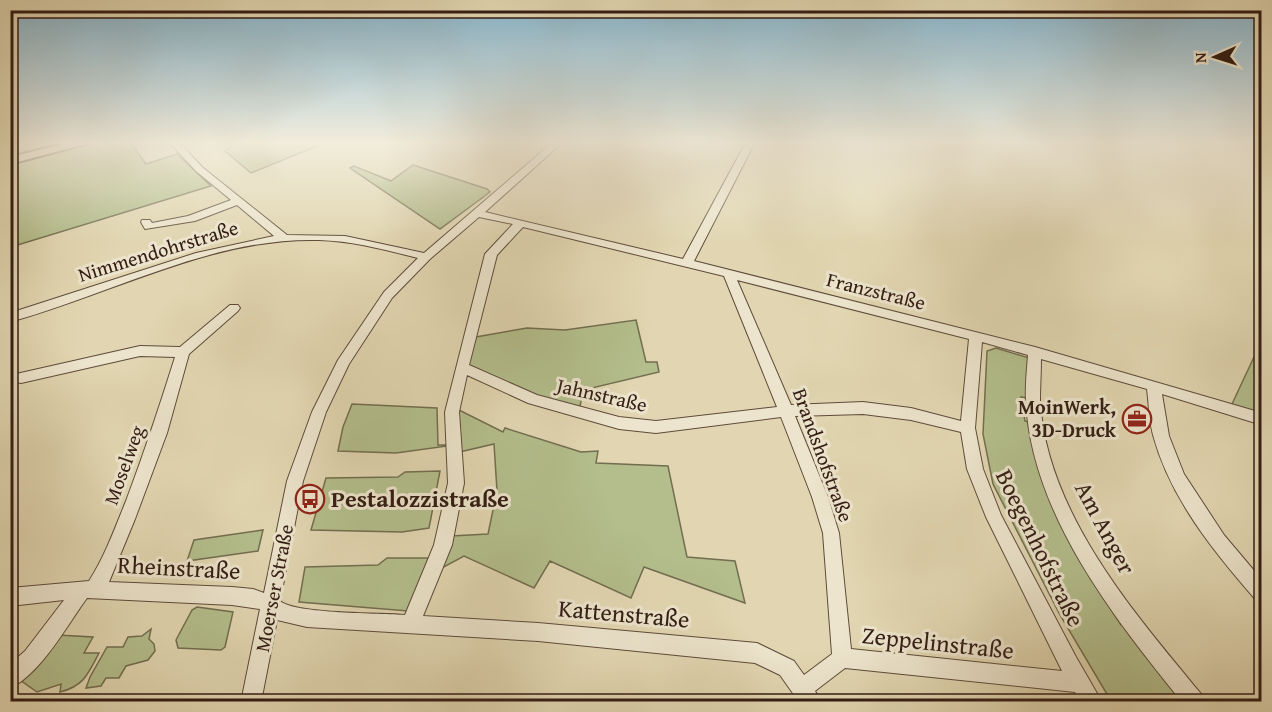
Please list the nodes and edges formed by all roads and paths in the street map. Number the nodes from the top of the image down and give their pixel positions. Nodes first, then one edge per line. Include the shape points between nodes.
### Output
1 (207, 175) edge
2 (521, 175) edge
3 (733, 175) edge
4 (238, 201) junction
5 (477, 213) junction
6 (146, 222) dead end
7 (520, 223) junction
8 (284, 238) junction
9 (426, 257) junction
10 (687, 263) junction
11 (729, 275) junction
12 (234, 308) dead end
13 (10, 318) edge
14 (976, 336) junction
15 (183, 352) junction
16 (1035, 352) junction
17 (462, 367) junction
18 (21, 378) dead end
19 (1154, 386) junction
20 (786, 411) junction
21 (1262, 419) edge
22 (968, 428) junction
23 (89, 589) junction
24 (1262, 594) edge
25 (10, 597) edge
26 (270, 604) junction
27 (411, 623) junction
28 (842, 658) junction
29 (10, 678) edge
30 (1080, 683) junction
31 (807, 695) edge
32 (251, 702) edge
33 (1092, 702) edge
34 (1195, 702) edge

1 - 4 street
2 - 5 street, Moerser Straße
3 - 10 street
4 - 6 street via 191,219 149,227
4 - 8 street
5 - 7 street, Franzstraße
5 - 9 street, Moerser Straße
7 - 10 street, Franzstraße
7 - 17 street via 491,254
8 - 9 street, Nimmendohrstraße via 320,237
8 - 13 street, Nimmendohrstraße via 199,254
9 - 26 street, Moerser Straße via 388,295 369,321 318,412 295,481
10 - 11 street, Franzstraße
11 - 14 street, Franzstraße
11 - 20 street, Brandshofstraße
12 - 15 street
14 - 16 street, Franzstraße
14 - 22 street, Boegenhofstraße
15 - 18 street via 140,351
15 - 23 street, Moselweg via 127,519 105,572
16 - 19 street, Franzstraße
16 - 34 street, Am Anger via 1030,380 1035,426 1065,514 1130,623
17 - 20 street, Jahnstraße via 533,399 619,423 656,427
17 - 27 street via 452,412 456,483 443,545
19 - 21 street, Franzstraße
19 - 24 street via 1162,437 1191,500
20 - 22 street, Jahnstraße via 863,408 911,414
20 - 28 street, Brandshofstraße via 831,533
22 - 30 street, Boegenhofstraße via 975,469 986,500
23 - 25 street, Rheinstraße
23 - 26 street, Rheinstraße via 232,596
23 - 29 street via 32,658
26 - 27 street, Kattenstraße via 289,615
26 - 32 street, Moerser Straße
27 - 31 street, Kattenstraße via 757,652 787,668
28 - 30 street, Zeppelinstraße
28 - 31 street, Zeppelinstraße
30 - 33 street, Boegenhofstraße

